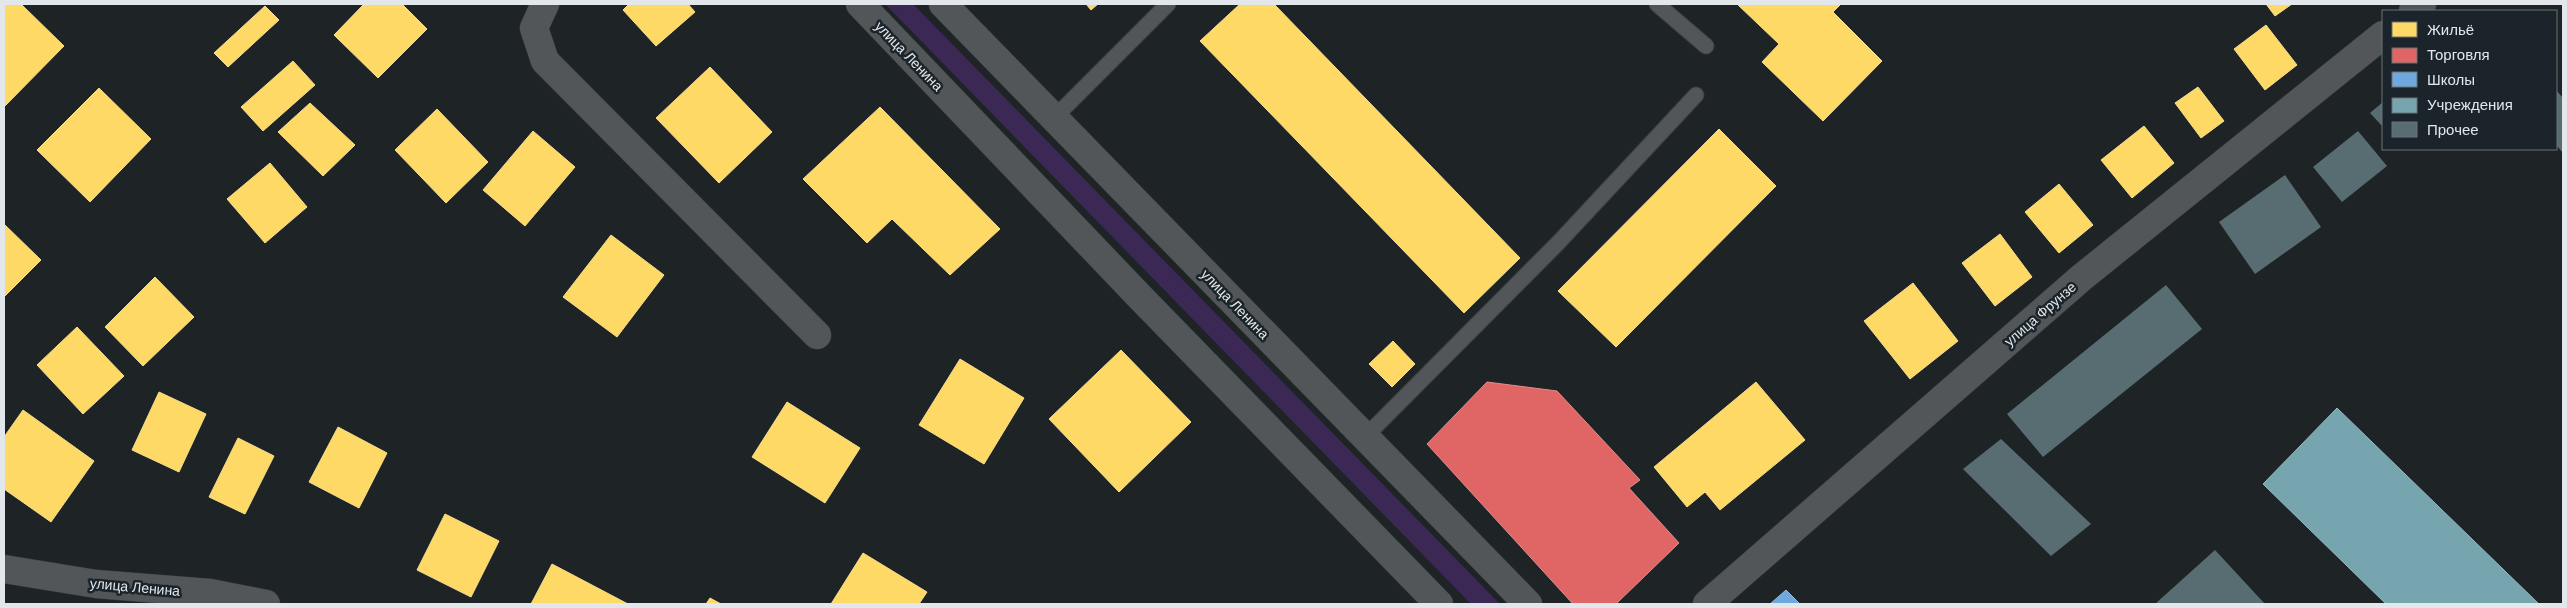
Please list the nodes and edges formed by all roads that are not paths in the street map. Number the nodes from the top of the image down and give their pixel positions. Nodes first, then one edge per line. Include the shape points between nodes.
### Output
1 (545, 4) edge
2 (860, 4) edge
3 (943, 4) edge
4 (1168, 4) edge
5 (1657, 4) edge
6 (2382, 36) edge
7 (1706, 46) dead end
8 (1696, 96) dead end
9 (1054, 118) junction
10 (817, 335) dead end
11 (1365, 437) junction
12 (4, 569) edge
13 (266, 604) edge
14 (1438, 604) edge
15 (1528, 604) edge
16 (1707, 604) edge

1 - 10 street via 534,28 545,61
2 - 14 street, улица Ленина
3 - 9 street, улица Ленина
4 - 9 lane
5 - 7 lane
6 - 16 street, улица Фрунзе via 2081,278
8 - 11 lane via 1558,243
9 - 11 street, улица Ленина
11 - 15 street, улица Ленина
12 - 13 street, улица Ленина via 96,584 210,593

